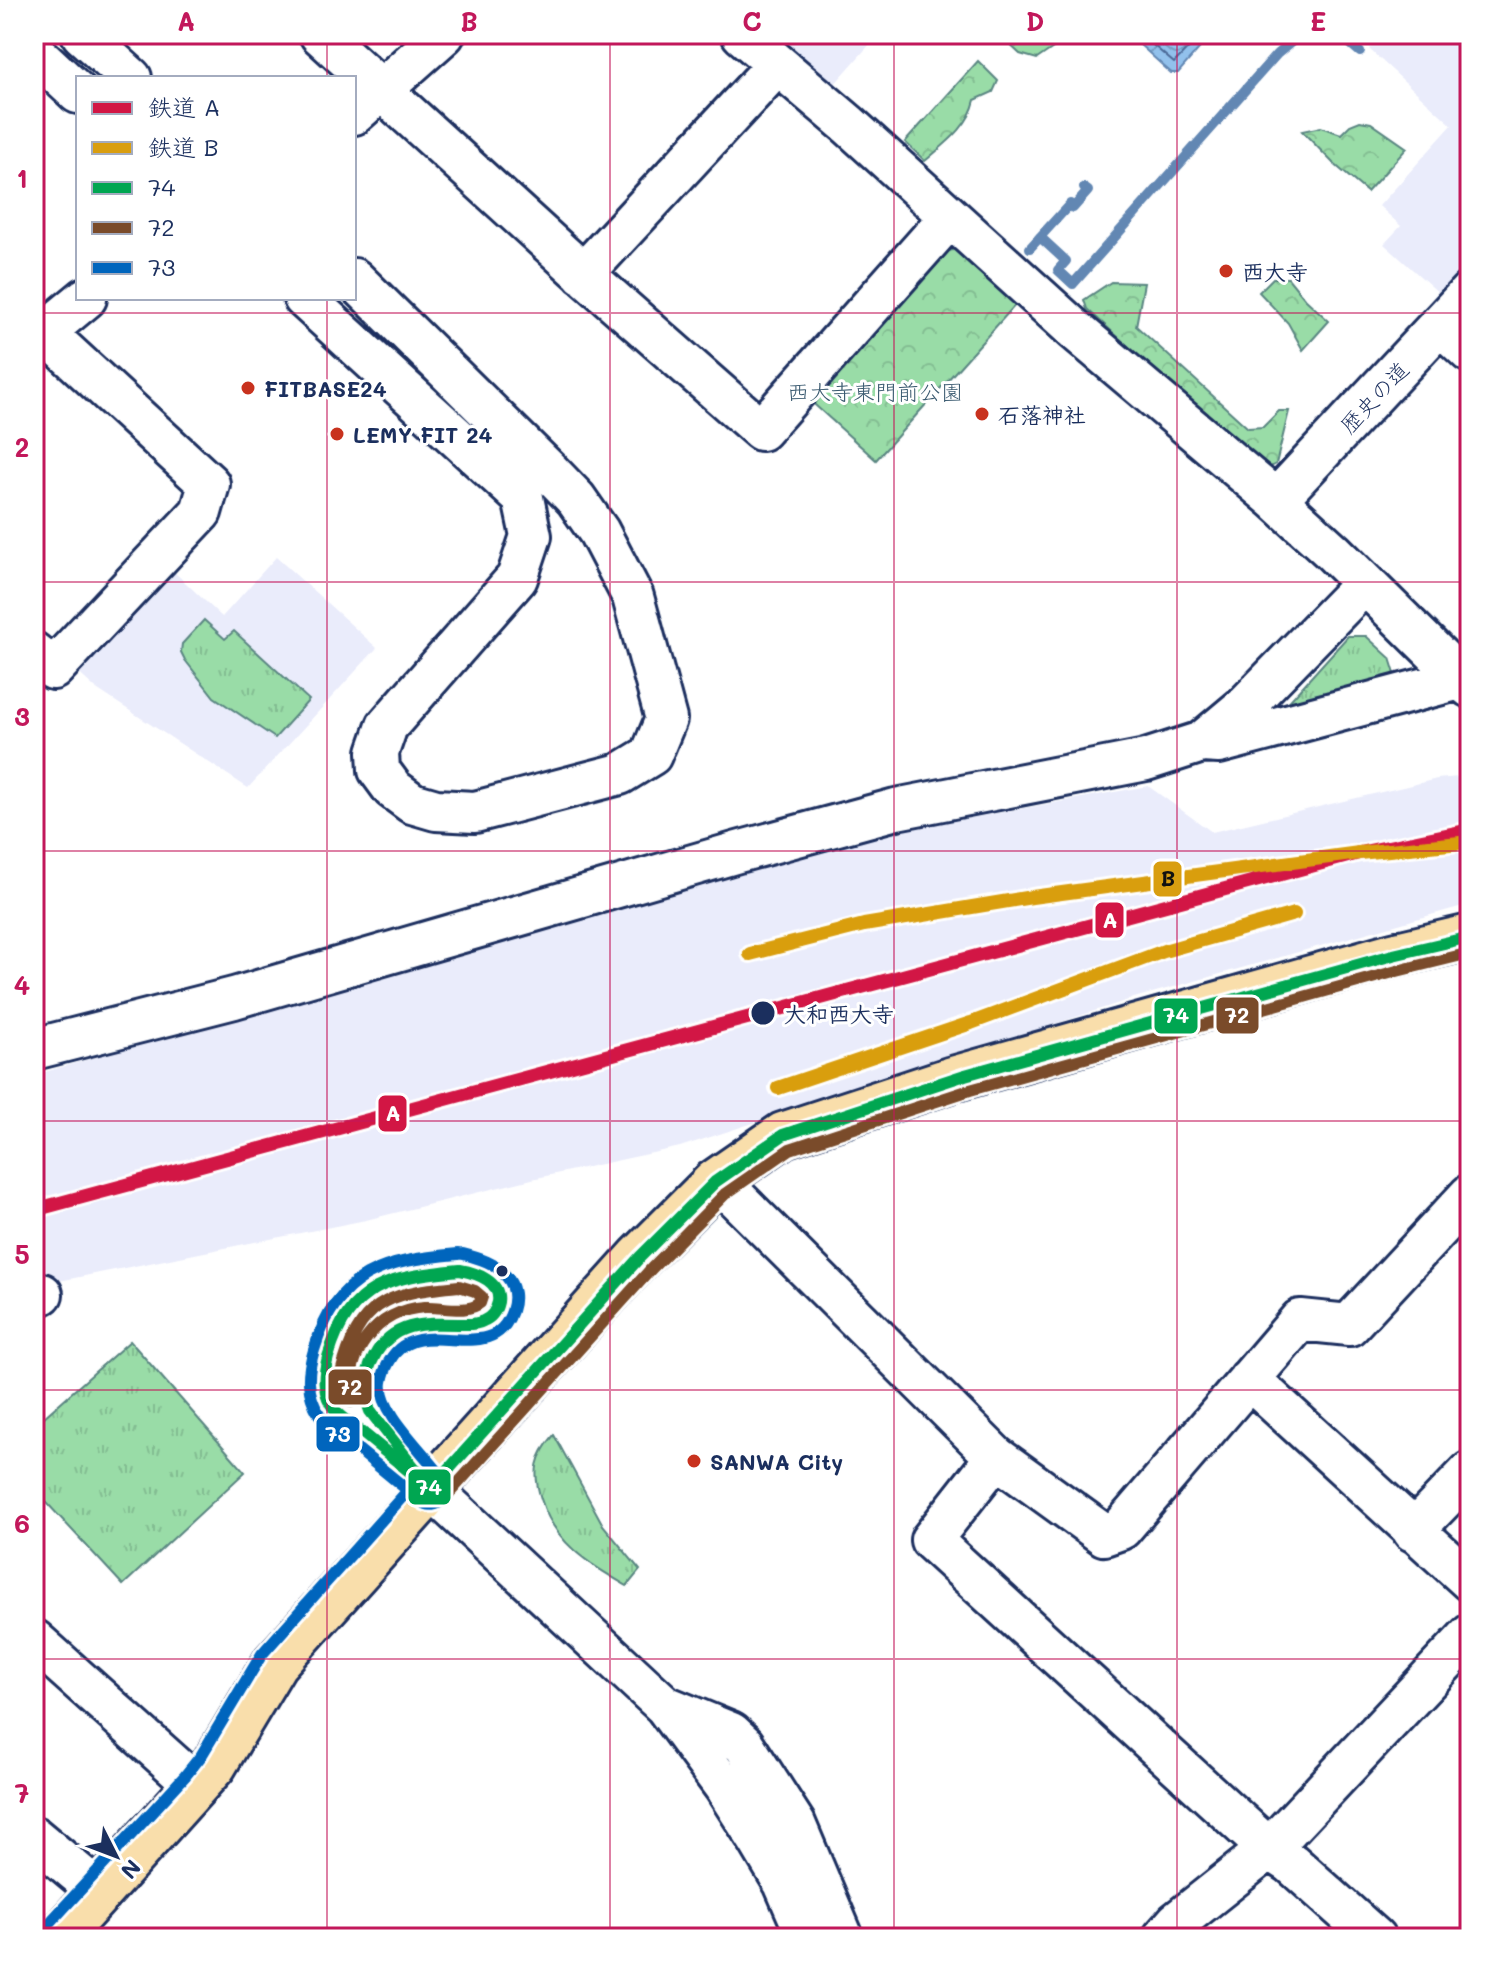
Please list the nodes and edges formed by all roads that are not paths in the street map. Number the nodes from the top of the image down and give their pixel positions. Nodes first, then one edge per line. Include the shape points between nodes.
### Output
1 (82, 34) edge
2 (320, 34) edge
3 (444, 34) edge
4 (742, 34) edge
5 (34, 52) edge
6 (777, 65) junction
7 (129, 76) edge
8 (350, 76) edge
9 (356, 85) edge
10 (76, 91) edge
11 (368, 102) edge
12 (950, 217) junction
13 (583, 274) junction
14 (356, 281) edge
15 (1470, 292) edge
16 (83, 300) edge
17 (306, 300) edge
18 (1441, 325) junction
19 (38, 336) edge
20 (1470, 352) edge
21 (1276, 500) junction
22 (599, 532) junction
23 (517, 578) junction
24 (1364, 584) junction
25 (34, 653) edge
26 (1465, 683) edge
27 (1202, 742) junction
28 (1470, 937) edge
29 (43, 1036) edge
30 (715, 1182) junction
31 (1470, 1195) edge
32 (1249, 1379) junction
33 (996, 1457) junction
34 (1470, 1472) edge
35 (431, 1489) junction
36 (1413, 1531) junction
37 (1470, 1581) edge
38 (1470, 1635) edge
39 (34, 1640) edge
40 (665, 1706) junction
41 (197, 1786) junction
42 (34, 1837) edge
43 (1269, 1849) junction
44 (100, 1892) junction
45 (58, 1938) edge
46 (808, 1938) edge
47 (843, 1938) edge
48 (1163, 1938) edge
49 (1375, 1938) edge

1 - 7 street
2 - 8 street
3 - 11 street
4 - 6 street
5 - 10 street
6 - 12 street
6 - 13 street
9 - 11 street
11 - 13 street
12 - 13 street via 761,430
12 - 21 street
14 - 22 street via 549,471
15 - 18 street, 歴史の道
16 - 19 street
17 - 23 street via 523,498 531,536
18 - 20 street
18 - 21 street, 歴史の道
19 - 25 street via 209,484 201,512 53,669
21 - 24 street
22 - 23 street via 574,530 559,538
22 - 23 street via 633,597 666,719 651,755 620,774 475,812 412,803 379,770 378,752 387,726
24 - 26 street
24 - 27 street via 1245,706
26 - 27 street via 1219,743
27 - 29 street via 1132,763 896,809 234,998
28 - 30 main road via 925,1088 783,1135
30 - 33 street
30 - 35 main road via 640,1257
31 - 32 street via 1349,1325 1300,1320
32 - 33 street via 1121,1529 1104,1535
32 - 36 street
33 - 43 street via 931,1540
34 - 36 street
35 - 40 street
35 - 41 main road via 275,1663
36 - 37 street
38 - 43 street
39 - 41 street
40 - 46 street via 759,1841
40 - 47 street via 731,1733 744,1745 795,1824
41 - 44 main road
42 - 44 street
43 - 48 street
43 - 49 street
44 - 45 main road

